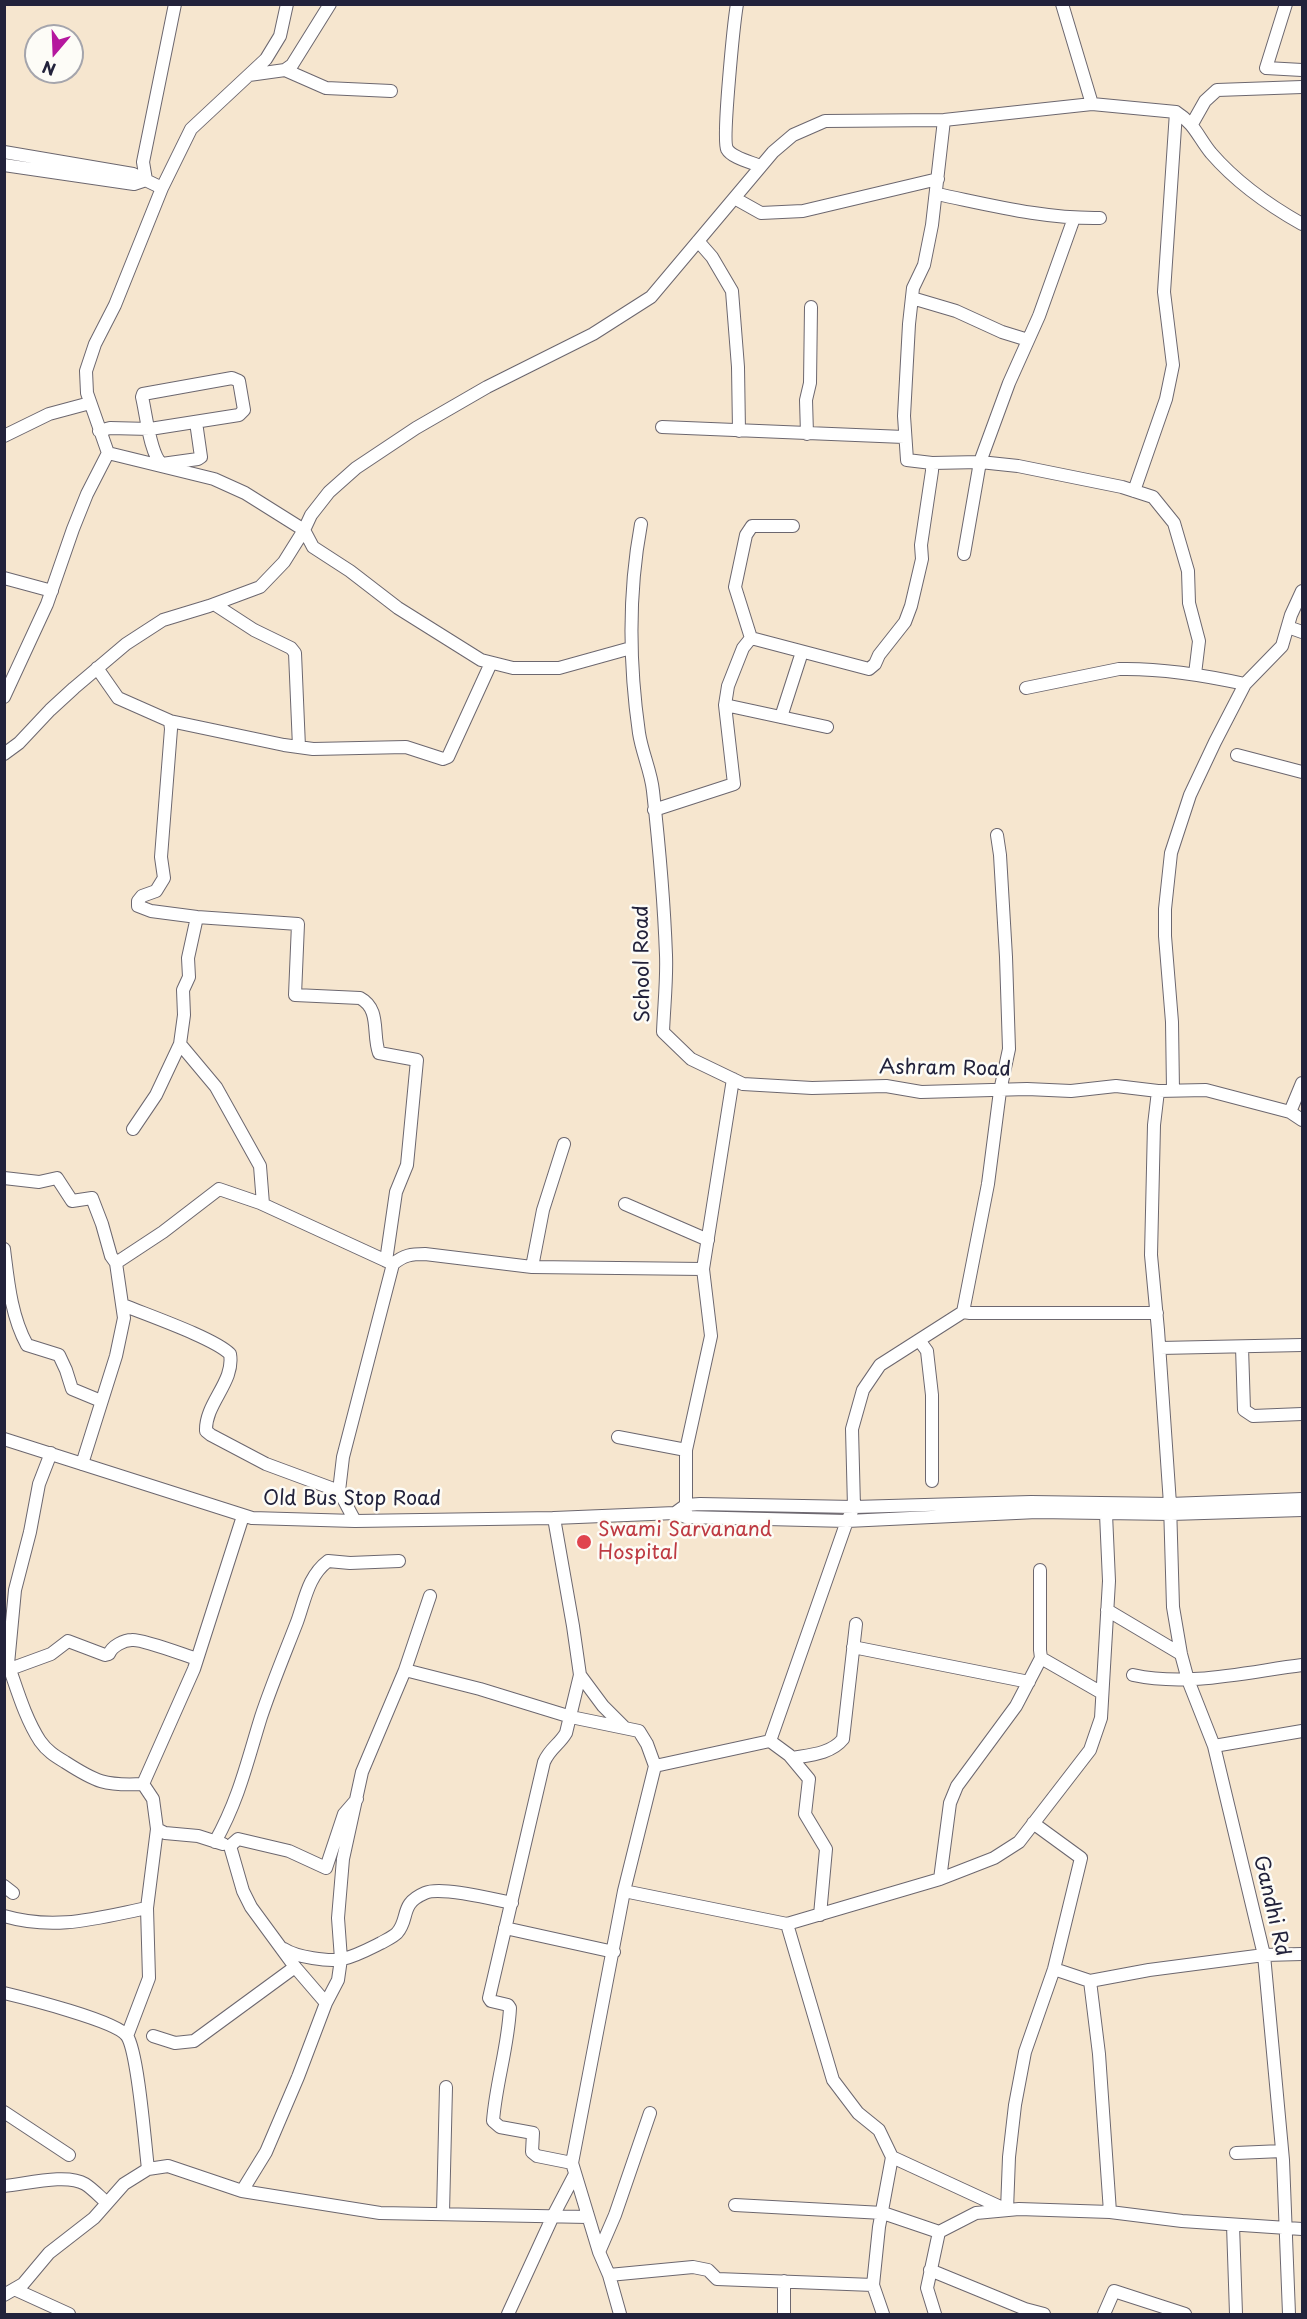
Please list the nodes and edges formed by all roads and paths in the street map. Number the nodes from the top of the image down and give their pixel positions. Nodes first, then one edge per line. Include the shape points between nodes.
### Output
1 (287, 4) edge
2 (330, 4) edge
3 (737, 4) edge
4 (1062, 4) edge
5 (1286, 4) edge
6 (174, 6) edge
7 (285, 70) junction
8 (1302, 70) edge
9 (249, 75) junction
10 (1302, 87) edge
11 (391, 92) dead end
12 (1092, 104) junction
13 (1176, 111) junction
14 (944, 120) junction
15 (1192, 124) junction
16 (4, 152) edge
17 (4, 165) edge
18 (760, 166) junction
19 (938, 178) junction
20 (146, 180) junction
21 (162, 188) junction
22 (937, 194) junction
23 (735, 199) junction
24 (1074, 218) junction
25 (1100, 218) dead end
26 (1302, 224) edge
27 (698, 241) junction
28 (912, 298) junction
29 (811, 308) dead end
30 (1028, 340) junction
31 (90, 403) junction
32 (196, 422) junction
33 (662, 427) dead end
34 (150, 429) junction
35 (99, 431) junction
36 (739, 431) junction
37 (807, 434) junction
38 (4, 436) edge
39 (904, 437) junction
40 (108, 453) junction
41 (932, 462) junction
42 (980, 462) junction
43 (1134, 491) junction
44 (641, 524) dead end
45 (793, 526) dead end
46 (304, 530) junction
47 (964, 554) dead end
48 (4, 578) edge
49 (52, 591) junction
50 (1302, 591) edge
51 (214, 604) junction
52 (1288, 627) junction
53 (1302, 632) edge
54 (752, 638) junction
55 (631, 648) junction
56 (802, 652) junction
57 (491, 663) junction
58 (96, 668) junction
59 (1195, 674) junction
60 (1245, 684) junction
61 (1026, 688) dead end
62 (4, 697) edge
63 (725, 705) junction
64 (781, 717) junction
65 (170, 721) junction
66 (827, 727) dead end
67 (299, 747) junction
68 (4, 754) edge
69 (1237, 755) dead end
70 (1302, 772) edge
71 (654, 810) junction
72 (997, 835) dead end
73 (197, 916) junction
74 (180, 1044) junction
75 (733, 1079) junction
76 (1302, 1083) edge
77 (1173, 1090) junction
78 (1000, 1091) junction
79 (1158, 1091) junction
80 (1290, 1112) junction
81 (1302, 1120) edge
82 (133, 1129) dead end
83 (564, 1144) dead end
84 (4, 1178) edge
85 (262, 1204) junction
86 (626, 1204) dead end
87 (708, 1240) junction
88 (4, 1249) edge
89 (116, 1263) junction
90 (389, 1263) junction
91 (532, 1267) junction
92 (703, 1269) junction
93 (123, 1305) junction
94 (963, 1312) junction
95 (1157, 1313) junction
96 (11, 1328) edge
97 (919, 1340) junction
98 (1302, 1345) edge
99 (1242, 1347) junction
100 (1160, 1348) junction
101 (101, 1401) junction
102 (1302, 1414) edge
103 (618, 1437) dead end
104 (4, 1439) edge
105 (686, 1450) junction
106 (51, 1454) junction
107 (82, 1464) junction
108 (932, 1482) dead end
109 (339, 1491) junction
110 (1302, 1499) edge
111 (854, 1507) junction
112 (1170, 1509) junction
113 (1302, 1510) edge
114 (682, 1512) junction
115 (1106, 1514) junction
116 (243, 1516) junction
117 (554, 1518) junction
118 (355, 1521) junction
119 (847, 1521) junction
120 (399, 1561) dead end
121 (1040, 1570) dead end
122 (10, 1588) edge
123 (430, 1596) dead end
124 (1107, 1610) junction
125 (856, 1624) dead end
126 (853, 1647) junction
127 (1181, 1654) junction
128 (1041, 1658) junction
129 (197, 1659) junction
130 (1302, 1665) edge
131 (7, 1667) edge
132 (405, 1670) junction
133 (580, 1675) junction
134 (1132, 1675) dead end
135 (1188, 1680) junction
136 (1029, 1682) junction
137 (1102, 1693) junction
138 (571, 1717) junction
139 (625, 1728) junction
140 (1302, 1731) edge
141 (770, 1741) junction
142 (1214, 1746) junction
143 (792, 1758) junction
144 (655, 1766) junction
145 (143, 1784) junction
146 (357, 1798) junction
147 (1033, 1823) junction
148 (157, 1829) junction
149 (215, 1842) junction
150 (230, 1846) junction
151 (940, 1880) junction
152 (624, 1891) junction
153 (512, 1903) junction
154 (147, 1908) junction
155 (820, 1915) junction
156 (4, 1916) edge
157 (787, 1924) junction
158 (505, 1929) junction
159 (279, 1945) junction
160 (614, 1952) junction
161 (1302, 1954) edge
162 (1264, 1955) junction
163 (341, 1959) junction
164 (296, 1967) junction
165 (1054, 1969) junction
166 (1090, 1981) junction
167 (4, 1993) edge
168 (326, 2003) junction
169 (127, 2036) junction
170 (153, 2037) dead end
171 (446, 2087) dead end
172 (4, 2112) edge
173 (650, 2113) dead end
174 (1282, 2151) junction
175 (1236, 2153) dead end
176 (69, 2155) dead end
177 (892, 2157) junction
178 (148, 2169) junction
179 (574, 2169) junction
180 (4, 2186) edge
181 (242, 2191) junction
182 (107, 2203) junction
183 (735, 2205) dead end
184 (1007, 2210) junction
185 (1110, 2212) junction
186 (443, 2213) junction
187 (883, 2213) junction
188 (553, 2216) junction
189 (588, 2217) junction
190 (1233, 2226) junction
191 (1286, 2229) junction
192 (1302, 2229) edge
193 (939, 2232) junction
194 (599, 2252) junction
195 (930, 2270) junction
196 (609, 2275) junction
197 (784, 2281) junction
198 (873, 2285) junction
199 (9, 2292) edge
200 (69, 2314) edge
201 (508, 2314) edge
202 (620, 2314) edge
203 (784, 2314) edge
204 (883, 2314) edge
205 (935, 2314) edge
206 (1044, 2314) edge
207 (1104, 2314) edge
208 (1185, 2314) edge
209 (1236, 2314) edge
210 (1289, 2314) edge

1 - 9 street via 274,48
2 - 7 street via 298,57
3 - 18 street via 726,145 731,154
4 - 12 street
5 - 8 street via 1266,68
6 - 20 street via 143,162
7 - 9 street
7 - 11 street via 326,88
9 - 21 street via 191,129
10 - 15 street via 1216,90
12 - 13 street
12 - 14 street
13 - 15 street
13 - 43 street via 1164,292 1173,365 1166,399
14 - 18 street via 825,121 793,135
14 - 19 street
15 - 26 street via 1210,152 1235,177
16 - 20 street via 133,174
17 - 20 street via 134,184
18 - 23 street
19 - 22 street
19 - 23 street via 803,212 761,213
20 - 21 street
21 - 31 street via 95,344 86,372
22 - 24 street
22 - 28 street via 924,265
23 - 27 street
24 - 25 street
24 - 30 street
27 - 36 street via 732,291
27 - 46 street via 651,297 625,315 487,387 356,468 329,492
28 - 30 street
28 - 39 street
29 - 37 street
30 - 42 street
31 - 35 street
31 - 38 street via 49,414
32 - 34 street
32 - 34 street via 202,454 198,459 162,464 154,453
32 - 34 street via 243,412 238,381 232,378 146,392 142,397
33 - 36 street
34 - 35 street
35 - 40 street
36 - 37 street
37 - 39 street
39 - 41 street via 907,460
40 - 46 street via 229,485
40 - 49 street via 72,529
41 - 42 street
41 - 56 street via 922,559 906,622 869,669
42 - 43 street via 1018,466
42 - 47 street
43 - 59 street via 1154,497 1174,523 1188,571 1189,603 1199,641
44 - 55 street, School Road via 634,563
45 - 54 street via 752,526 746,535 735,587
46 - 51 street via 284,562 260,587
46 - 57 street via 313,547 398,608
48 - 49 street
49 - 62 street
50 - 52 street
51 - 58 street via 163,620
51 - 67 street via 295,653
52 - 53 street
52 - 60 street via 1282,646
54 - 56 street
54 - 63 street via 743,648
55 - 57 street via 559,668 513,668
55 - 71 street, School Road via 636,713
56 - 64 street
57 - 67 street via 446,759 406,747
58 - 65 street via 118,698
58 - 68 street
59 - 60 street
59 - 61 street via 1119,669
60 - 77 street via 1197,779 1171,853 1165,936
63 - 64 street
63 - 71 street via 734,784
64 - 66 street
65 - 67 street
65 - 73 street via 161,857 164,878 156,891 138,901 146,909
69 - 70 street
71 - 75 street, School Road via 666,957 663,1032 692,1059
72 - 78 street via 1009,1049
73 - 74 street via 188,958 189,977 183,990
73 - 90 street via 298,924 295,996 366,1001 373,1010 379,1053 417,1060 407,1165 396,1192
74 - 82 street via 156,1095
74 - 85 street via 216,1087 260,1166
75 - 78 street, Ashram Road via 770,1087 886,1086 921,1092
75 - 87 street
76 - 80 street
77 - 79 street, Ashram Road
77 - 80 street, Ashram Road via 1206,1090
78 - 79 street, Ashram Road via 1071,1091 1116,1086
78 - 94 street via 988,1184
79 - 95 street, Gandhi Rd via 1151,1255
80 - 81 street, Ashram Road
83 - 91 street via 543,1210
84 - 89 street via 39,1182 57,1178 72,1201 92,1198
85 - 89 street via 219,1189
85 - 90 street
86 - 87 street
87 - 92 street
88 - 96 street
89 - 93 street
90 - 91 street via 410,1254
90 - 109 street via 348,1433
91 - 92 street
92 - 105 street via 711,1336
93 - 101 street via 116,1356
93 - 109 street via 230,1354 230,1371 207,1419 206,1431 266,1464
94 - 95 street
94 - 97 street
95 - 100 street, Gandhi Rd
96 - 101 street via 27,1346 59,1355 72,1389
97 - 108 street via 927,1351 932,1395
97 - 111 street via 880,1365 863,1390 852,1429
98 - 99 street
99 - 100 street
99 - 102 street via 1247,1413
100 - 112 street, Gandhi Rd
101 - 107 street
103 - 105 street
104 - 106 street, Old Bus Stop Road
105 - 114 street
106 - 107 street, Old Bus Stop Road
106 - 122 street
107 - 116 street, Old Bus Stop Road
109 - 118 street
110 - 112 street
111 - 112 street via 1031,1502
111 - 114 street
111 - 119 street
112 - 113 street
112 - 115 street
112 - 127 street, Gandhi Rd via 1173,1607
114 - 117 street, Old Bus Stop Road
114 - 119 street
115 - 119 street via 1037,1512
115 - 124 street
116 - 118 street, Old Bus Stop Road
116 - 129 street
117 - 118 street, Old Bus Stop Road
117 - 133 street
119 - 141 street
120 - 149 street via 327,1562 317,1569 275,1676 233,1808
121 - 128 street
122 - 131 street
123 - 132 street
124 - 127 street
124 - 137 street
125 - 126 street
126 - 136 street
126 - 143 street via 843,1739 825,1752
127 - 135 street, Gandhi Rd
128 - 136 street
128 - 137 street
129 - 131 street via 132,1640 116,1645 105,1655 68,1641 51,1654
129 - 145 street
130 - 135 street
131 - 145 street via 40,1741 52,1755 90,1779 119,1786
132 - 138 street
132 - 146 street via 362,1772
133 - 138 street
133 - 139 street
134 - 135 street
135 - 142 street, Gandhi Rd
136 - 151 street via 1017,1706 957,1786 950,1803
137 - 147 street via 1101,1718 1090,1750
138 - 139 street
138 - 153 street via 566,1734 544,1762
139 - 144 street via 639,1731
140 - 142 street
141 - 143 street
141 - 144 street
142 - 162 street, Gandhi Rd
143 - 155 street via 809,1779 805,1814 826,1849
144 - 152 street
145 - 148 street via 153,1799
146 - 150 street via 344,1814 326,1868 289,1851 238,1839
146 - 163 street via 344,1859 338,1918
147 - 151 street via 1019,1842 1006,1851
147 - 165 street via 1081,1858
148 - 149 street
148 - 154 street
149 - 150 street
150 - 159 street via 247,1899
151 - 155 street
152 - 157 street
152 - 160 street
153 - 158 street
153 - 163 street via 452,1892 428,1892 408,1905 394,1936
154 - 156 street via 58,1924 24,1922
154 - 169 street via 149,1978
155 - 157 street
157 - 177 street via 832,2080 858,2113 879,2130
158 - 160 street
158 - 179 street via 489,1998 510,2008 494,2121 500,2127 533,2133 532,2151 537,2156
159 - 163 street via 303,1957
159 - 164 street
160 - 179 street
161 - 162 street
162 - 166 street
162 - 174 street, Gandhi Rd
163 - 168 street via 338,1980
164 - 168 street
164 - 170 street via 194,2041 175,2043
165 - 166 street
165 - 184 street via 1025,2052 1009,2157
166 - 185 street
167 - 169 street via 103,2022
168 - 181 street via 266,2152
169 - 178 street
171 - 186 street
172 - 176 street
173 - 194 street
174 - 175 street
174 - 191 street, Gandhi Rd
177 - 184 street
177 - 187 street
178 - 181 street via 168,2166
178 - 182 street via 124,2184
179 - 188 street
179 - 189 street
180 - 182 street via 78,2180
181 - 186 street via 380,2213
182 - 199 street via 49,2253 23,2284
183 - 187 street
184 - 185 street
184 - 193 street via 976,2213
185 - 190 street
186 - 188 street
187 - 193 street
187 - 198 street
188 - 189 street
188 - 201 street
189 - 194 street
190 - 191 street
190 - 209 street
191 - 192 street
191 - 210 street, Gandhi Rd
193 - 195 street
194 - 196 street
195 - 205 street via 927,2288
195 - 206 street
196 - 197 street via 693,2267 708,2270 717,2279
196 - 202 street
197 - 198 street
197 - 203 street
198 - 204 street
199 - 200 street
207 - 208 street via 1114,2290

